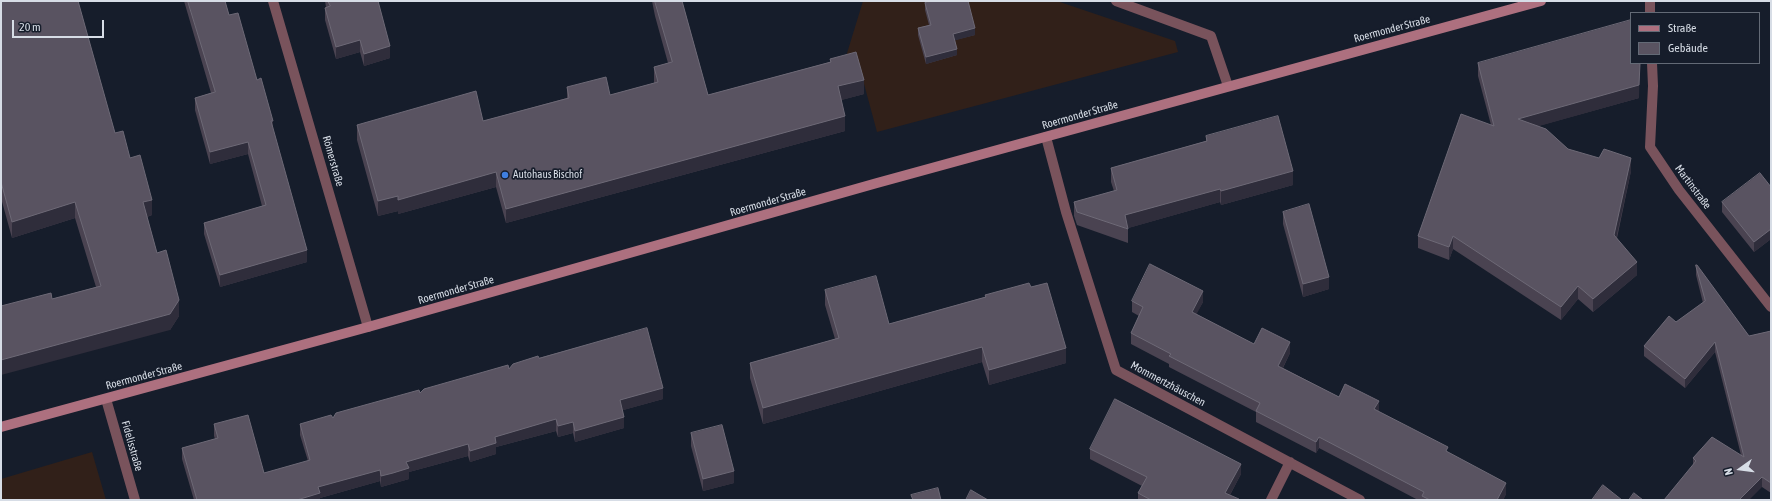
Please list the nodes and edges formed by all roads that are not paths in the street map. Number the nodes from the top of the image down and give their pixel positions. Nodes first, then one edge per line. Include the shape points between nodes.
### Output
1 (273, 1) edge
2 (1116, 1) edge
3 (1541, 1) edge
4 (1650, 1) edge
5 (1650, 12) edge
6 (1652, 64) edge
7 (1228, 86) junction
8 (1046, 137) junction
9 (1771, 307) edge
10 (368, 327) junction
11 (106, 399) junction
12 (1, 427) edge
13 (1290, 462) junction
14 (135, 500) edge
15 (1271, 500) edge
16 (1360, 500) edge

1 - 10 street, Römerstraße
2 - 7 street via 1211,36
3 - 7 main road, Roermonder Straße
4 - 5 street
6 - 9 street, Martinstraße via 1650,147 1679,190
7 - 8 main road, Roermonder Straße
8 - 10 main road, Roermonder Straße
8 - 13 street, Mommertzhäuschen via 1066,212 1116,370
10 - 11 main road, Roermonder Straße
11 - 12 main road, Roermonder Straße
11 - 14 street, Fidelisstraße
13 - 15 street
13 - 16 street, Mommertzhäuschen

